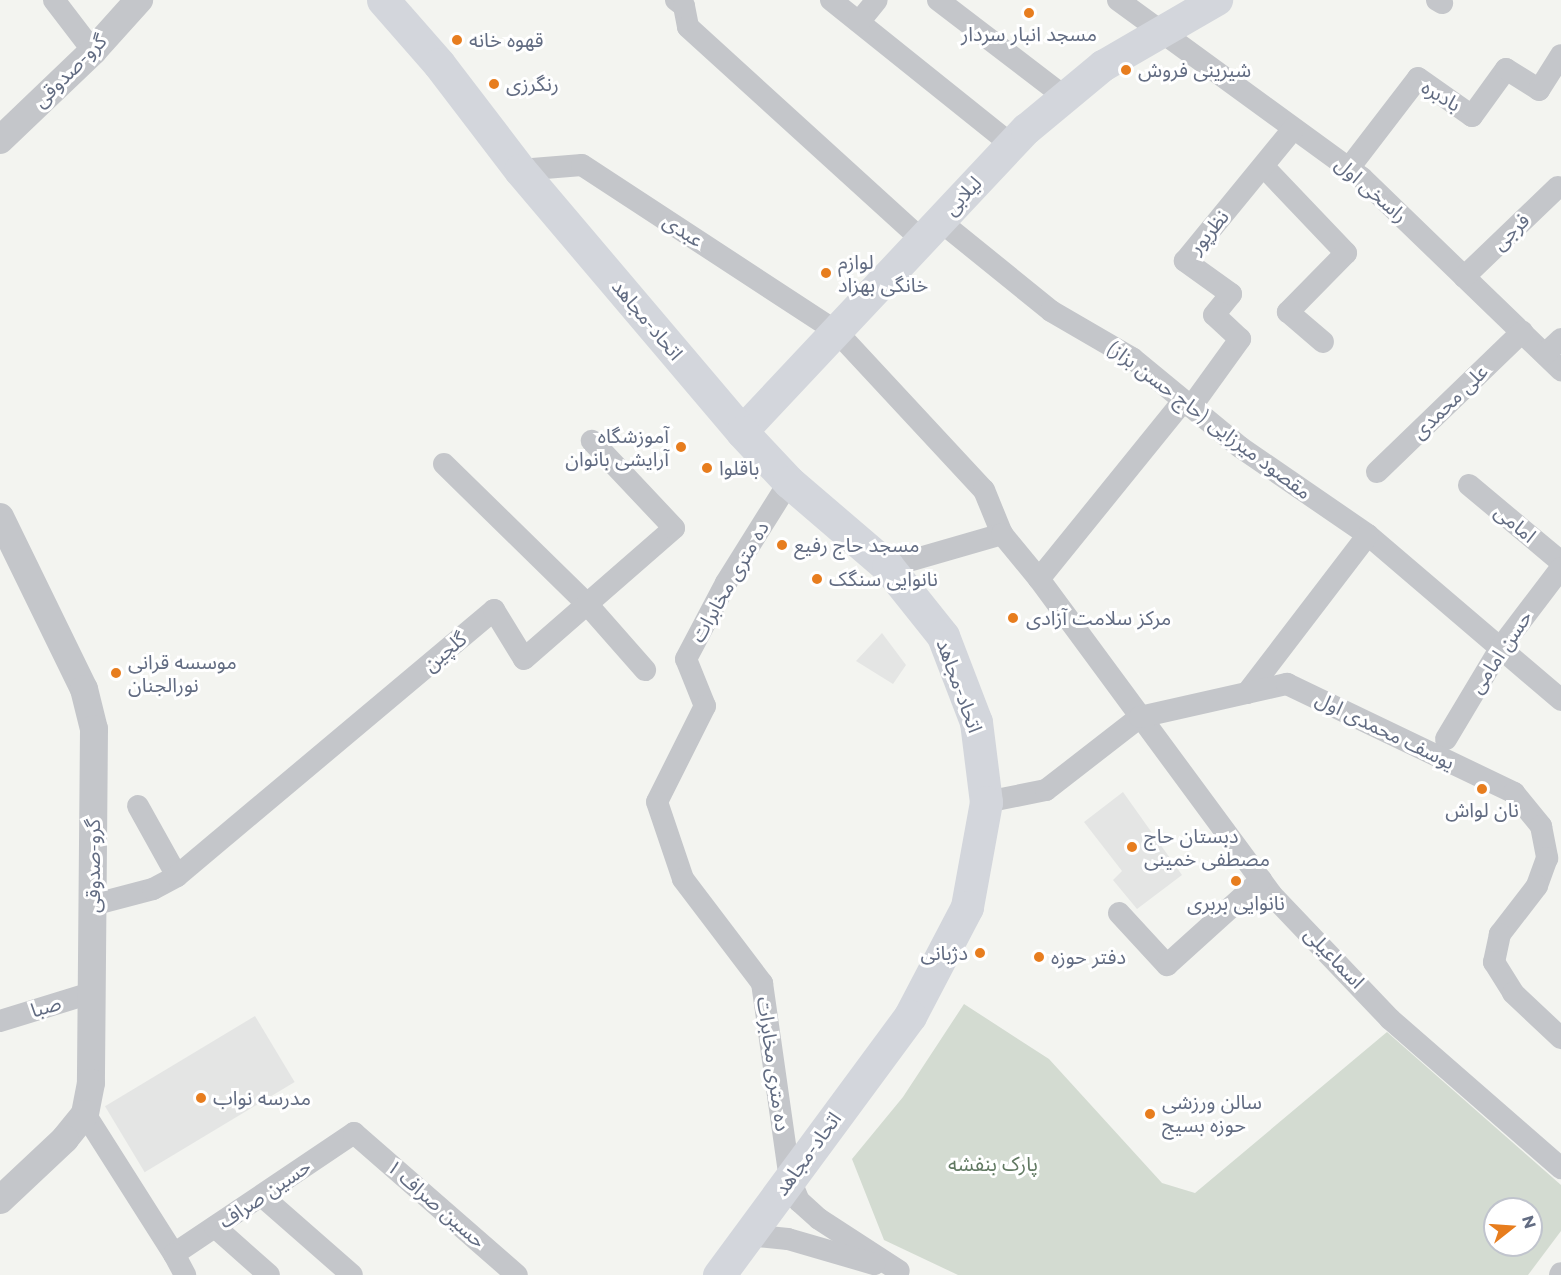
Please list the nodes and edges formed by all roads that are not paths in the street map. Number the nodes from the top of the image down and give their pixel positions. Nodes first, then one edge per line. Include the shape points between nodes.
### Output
1 (54, 0) edge
2 (138, 0) edge
3 (383, 0) edge
4 (410, 0) edge
5 (676, 0) edge
6 (831, 0) edge
7 (877, 0) edge
8 (938, 0) edge
9 (1118, 0) edge
10 (1217, 0) edge
11 (859, 22) junction
12 (1162, 32) junction
13 (93, 51) junction
14 (1561, 55) edge
15 (439, 64) junction
16 (1065, 98) junction
17 (1293, 129) junction
18 (0, 141) edge
19 (1012, 145) junction
20 (1264, 167) junction
21 (1350, 168) junction
22 (520, 170) junction
23 (1558, 187) dead end
24 (932, 230) junction
25 (1464, 277) junction
26 (836, 331) junction
27 (1522, 332) junction
28 (1323, 342) dead end
29 (1556, 354) edge
30 (1187, 404) junction
31 (742, 432) junction
32 (592, 441) dead end
33 (444, 464) dead end
34 (1377, 472) dead end
35 (789, 482) junction
36 (1469, 485) dead end
37 (0, 517) edge
38 (1002, 534) junction
39 (1368, 535) junction
40 (1561, 562) edge
41 (888, 567) junction
42 (1561, 568) edge
43 (1039, 579) junction
44 (587, 604) junction
45 (1501, 647) junction
46 (645, 670) dead end
47 (1247, 693) junction
48 (1561, 700) edge
49 (1140, 717) junction
50 (1446, 739) dead end
51 (986, 802) junction
52 (138, 806) dead end
53 (177, 876) junction
54 (1261, 880) junction
55 (92, 905) junction
56 (1119, 913) dead end
57 (91, 993) junction
58 (0, 1021) edge
59 (1561, 1038) edge
60 (85, 1114) junction
61 (354, 1133) joint
62 (1561, 1168) edge
63 (790, 1179) junction
64 (263, 1197) junction
65 (0, 1200) edge
66 (215, 1227) junction
67 (748, 1235) junction
68 (174, 1254) junction
69 (904, 1273) edge
70 (184, 1275) edge
71 (269, 1275) edge
72 (352, 1275) edge
73 (517, 1275) edge
74 (719, 1275) edge

1 - 13 street
2 - 13 street, گرو-صدوقی
3 - 15 main road
4 - 15 main road
5 - 24 street, مقصود میرزایی (حاج حسن بزاز) via 684,6 688,27
6 - 11 street
7 - 11 street
8 - 16 street
9 - 12 street, راسخی اول
10 - 12 main road, لیلابی
11 - 19 street
12 - 16 main road, لیلابی via 1103,66
12 - 17 street, راسخی اول
13 - 18 street, گرو-صدوقی
14 - 21 street, بادبره via 1539,90 1506,69 1472,116 1418,78
15 - 22 main road, اتحاد-مجاهد
16 - 19 main road, لیلابی
17 - 20 street, نظرپور
17 - 21 street, راسخی اول
19 - 24 main road, لیلابی
20 - 28 street via 1346,253 1288,312
20 - 30 street, نظرپور via 1185,261 1231,294 1214,315 1240,339
21 - 25 street, راسخی اول
22 - 26 street, عبدی via 582,165
22 - 31 main road, اتحاد-مجاهد
23 - 25 street, فرجی
24 - 26 main road, لیلابی
24 - 30 street, مقصود میرزایی (حاج حسن بزاز) via 1051,311 1132,358
25 - 27 street, راسخی اول
26 - 31 main road, لیلابی
26 - 38 street, عبدی via 984,490
27 - 29 street, راسخی اول
27 - 34 street, علی محمدی
30 - 39 street, مقصود میرزایی (حاج حسن بزاز) via 1240,447
30 - 43 street
31 - 35 main road, اتحاد-مجاهد
32 - 44 street, گلچین via 674,528
33 - 44 street
35 - 41 main road, اتحاد-مجاهد
35 - 63 street, ده متری مخابرات via 726,583 686,660 705,706 657,802 683,879 762,983
36 - 40 street, امامی
37 - 55 street, گرو-صدوقی via 87,699 94,729
38 - 41 street
38 - 43 street, اسماعیلی
39 - 45 street, مقصود میرزایی (حاج حسن بزاز)
39 - 47 street
41 - 51 main road, اتحاد-مجاهد via 943,636 976,722
42 - 45 street, حسن امامی
43 - 49 street, اسماعیلی
44 - 46 street
44 - 53 street, گلچین via 524,659 494,610
45 - 48 street, مقصود میرزایی (حاج حسن بزاز)
45 - 50 street, حسن امامی
47 - 49 street, یوسف محمدی اول
47 - 59 street, یوسف محمدی اول via 1287,684 1514,794 1540,826 1547,858 1537,886 1500,934 1494,962 1513,993
49 - 51 street, یوسف محمدی اول via 1046,790
49 - 54 street, اسماعیلی
51 - 63 main road, اتحاد-مجاهد via 968,907 910,1016
52 - 53 street
53 - 55 street, گلچین via 153,889
54 - 56 street via 1167,965
54 - 62 street, اسماعیلی via 1390,1018
55 - 57 street, گرو-صدوقی
57 - 58 street, صبا
57 - 60 street, گرو-صدوقی via 91,1083
60 - 65 street, گرو-صدوقی via 65,1139
60 - 68 street
61 - 64 street, حسین صراف
61 - 73 street, حسین صراف ۱
63 - 67 main road, اتحاد-مجاهد
63 - 69 street via 799,1201 819,1219
64 - 66 street, حسین صراف
64 - 72 street
66 - 68 street, حسین صراف
66 - 71 street
67 - 69 street via 788,1239
67 - 74 main road, اتحاد-مجاهد
68 - 70 street

